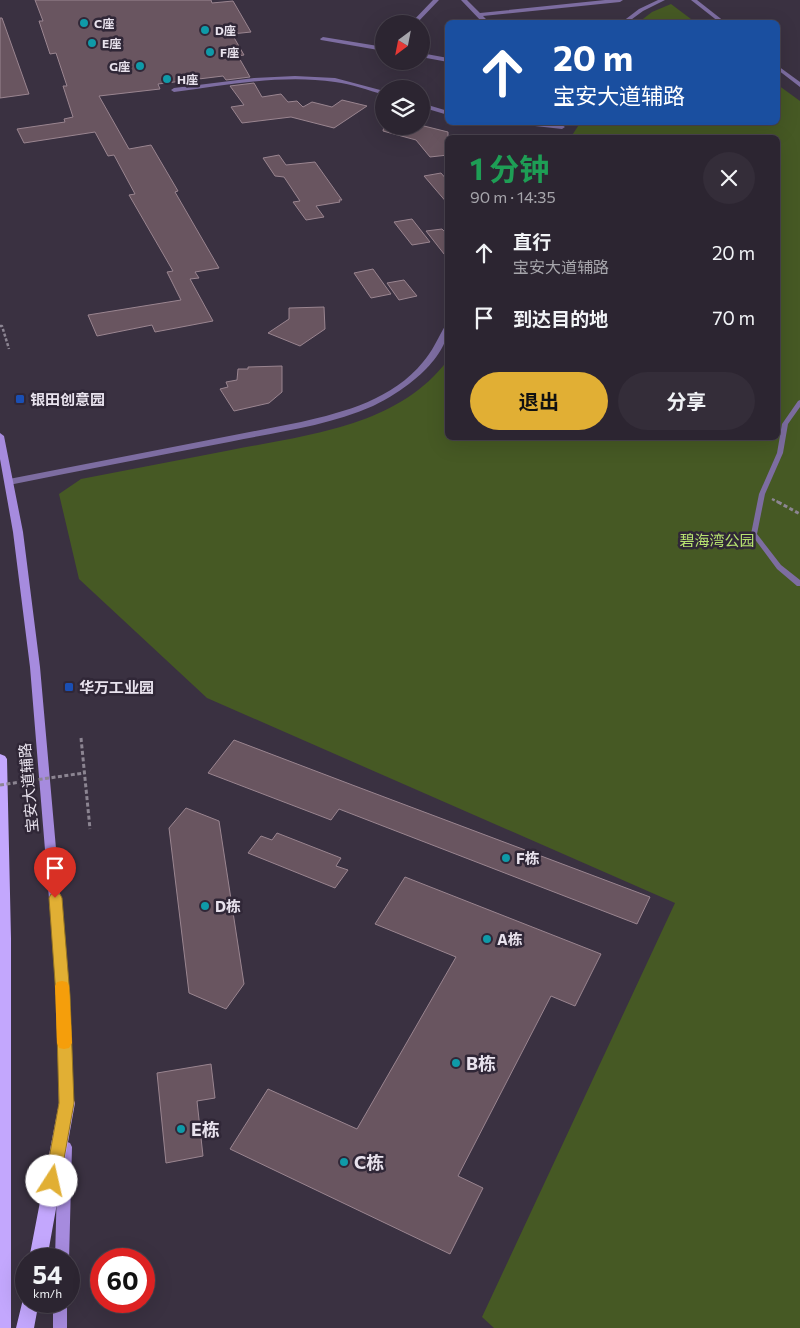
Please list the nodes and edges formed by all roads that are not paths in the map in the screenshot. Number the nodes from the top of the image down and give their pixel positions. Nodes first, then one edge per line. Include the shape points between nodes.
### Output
1 (436, 0) edge
2 (464, 0) edge
3 (620, 0) edge
4 (662, 0) edge
5 (694, 0) edge
6 (422, 15) edge
7 (479, 15) junction
8 (484, 20) edge
9 (628, 20) edge
10 (719, 20) edge
11 (323, 39) dead end
12 (375, 48) edge
13 (430, 57) edge
14 (445, 60) edge
15 (780, 69) edge
16 (800, 84) edge
17 (174, 90) dead end
18 (375, 90) edge
19 (430, 108) edge
20 (445, 113) edge
21 (532, 125) edge
22 (562, 128) edge
23 (445, 333) edge
24 (800, 402) edge
25 (0, 436) edge
26 (9, 482) junction
27 (800, 584) edge
28 (0, 759) edge
29 (66, 1103) junction
30 (40, 1248) edge
31 (62, 1248) edge
32 (28, 1313) edge
33 (60, 1313) edge
34 (2, 1328) edge
35 (25, 1328) edge
36 (60, 1328) edge

1 - 6 street
2 - 7 street
3 - 7 street
4 - 9 street
5 - 10 street
7 - 8 street
11 - 12 street
13 - 14 street
15 - 16 street
17 - 18 street via 298,77 346,82
19 - 20 street
21 - 22 street
23 - 26 street via 432,356 414,376 390,394 358,409 314,422
24 - 27 lane via 785,424 780,453 762,494 754,534 779,567
25 - 26 main road, 宝安大道辅路
26 - 29 main road, 宝安大道辅路 via 35,667 63,996
28 - 34 main road via 4,938
29 - 30 main road
29 - 31 main road, 宝安大道辅路
32 - 35 main road
33 - 36 main road

